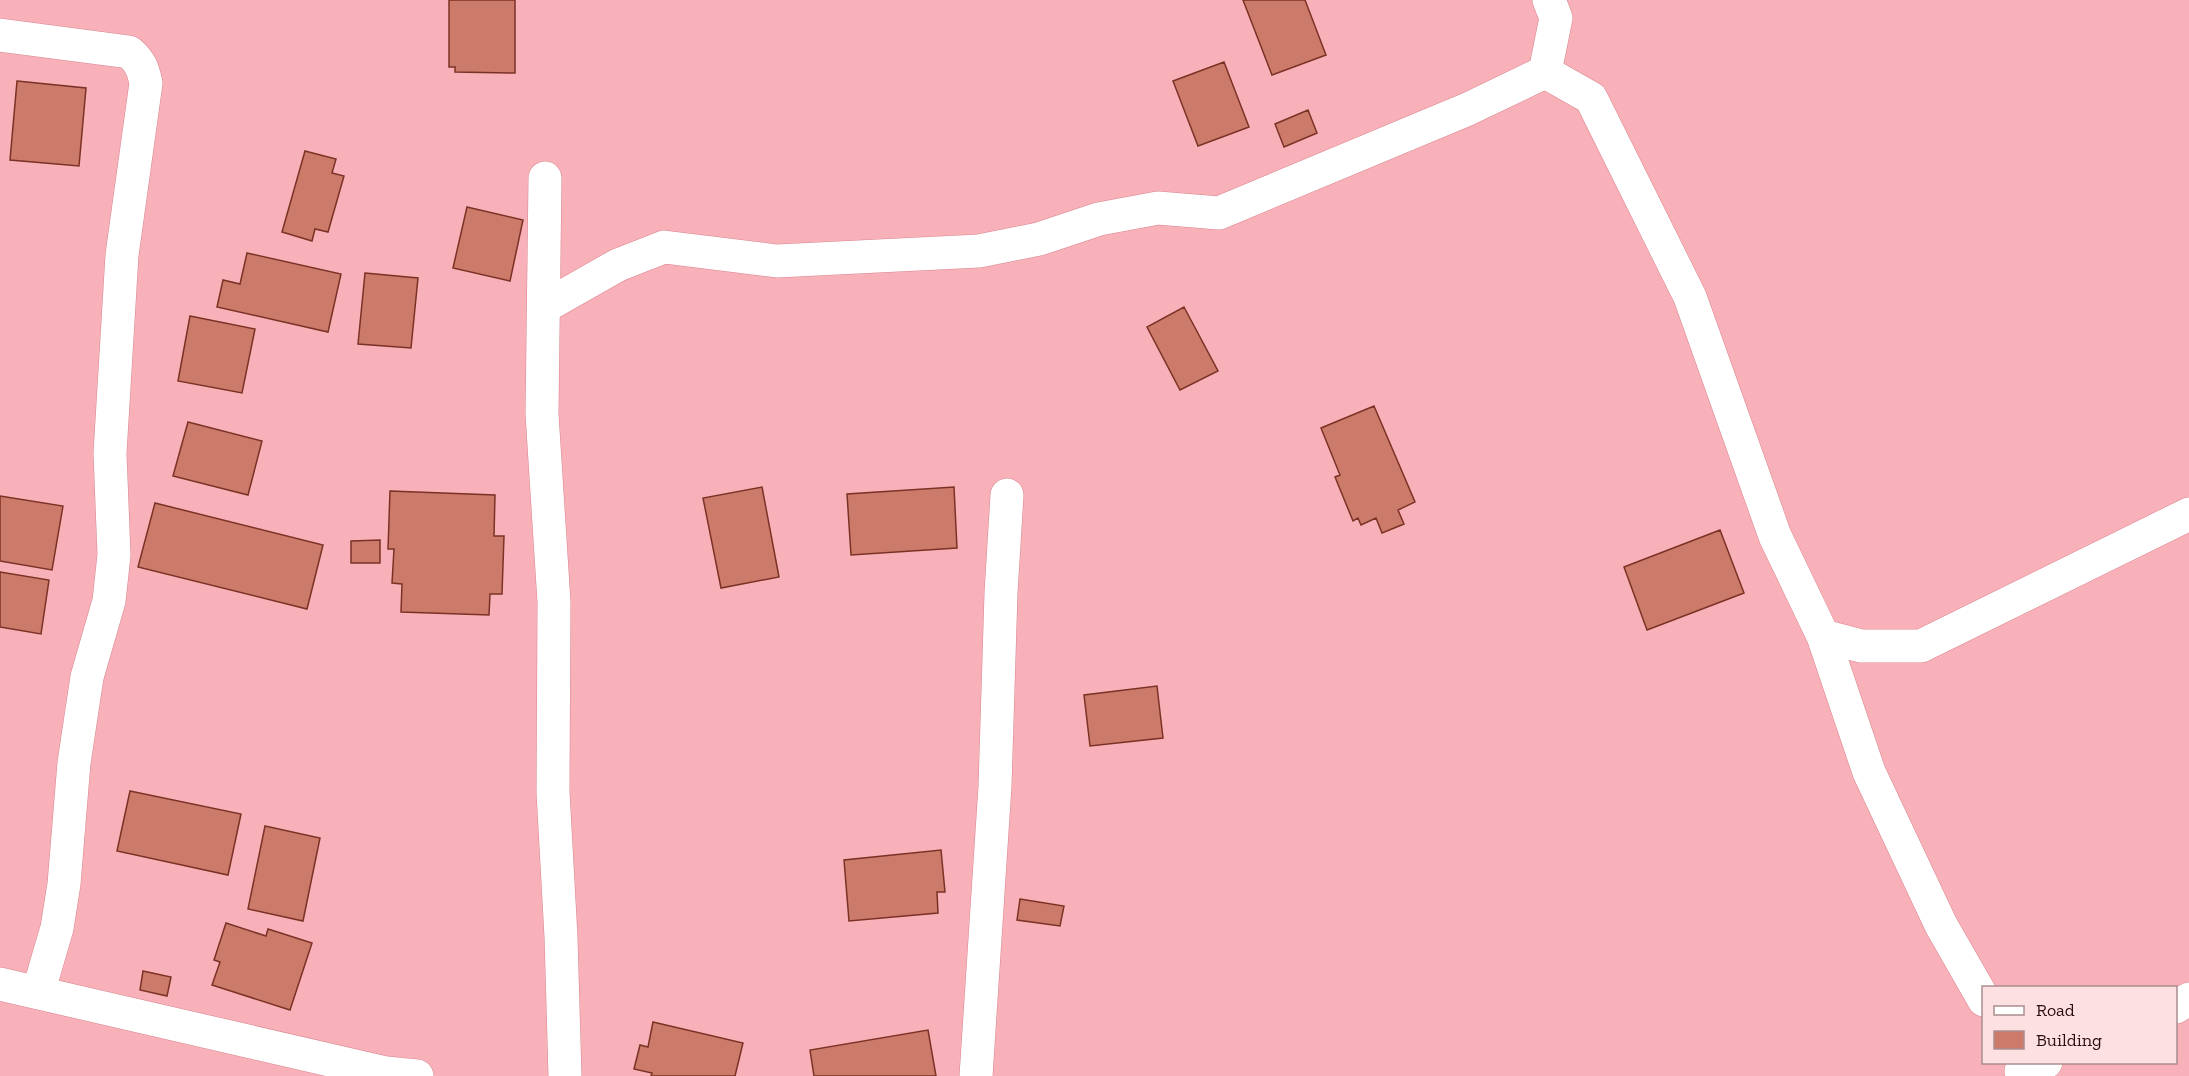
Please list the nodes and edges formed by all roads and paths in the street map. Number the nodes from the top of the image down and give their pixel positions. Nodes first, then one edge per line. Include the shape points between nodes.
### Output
1 (1549, 0) edge
2 (0, 35) edge
3 (1545, 72) junction
4 (545, 178) dead end
5 (544, 307) junction
6 (1007, 495) dead end
7 (2189, 514) edge
8 (1824, 636) junction
9 (0, 984) edge
10 (39, 993) junction
11 (1982, 998) edge
12 (417, 1076) edge
13 (565, 1076) edge
14 (976, 1076) edge

1 - 3 street via 1556,18
2 - 10 street via 129,52 143,68 146,83 122,255 110,453 113,567 109,601 87,677 74,763 64,884 57,928
3 - 5 street via 1468,109 1220,213 1158,208 1099,219 1039,239 979,251 777,261 664,247 618,265
3 - 8 street via 1591,98 1690,297 1775,536
4 - 5 street
5 - 13 street via 542,414 554,602 553,792
6 - 14 street via 995,786
7 - 8 street via 1921,646 1862,646
8 - 11 street via 1869,772 1941,925
9 - 10 street
10 - 12 street via 386,1073

